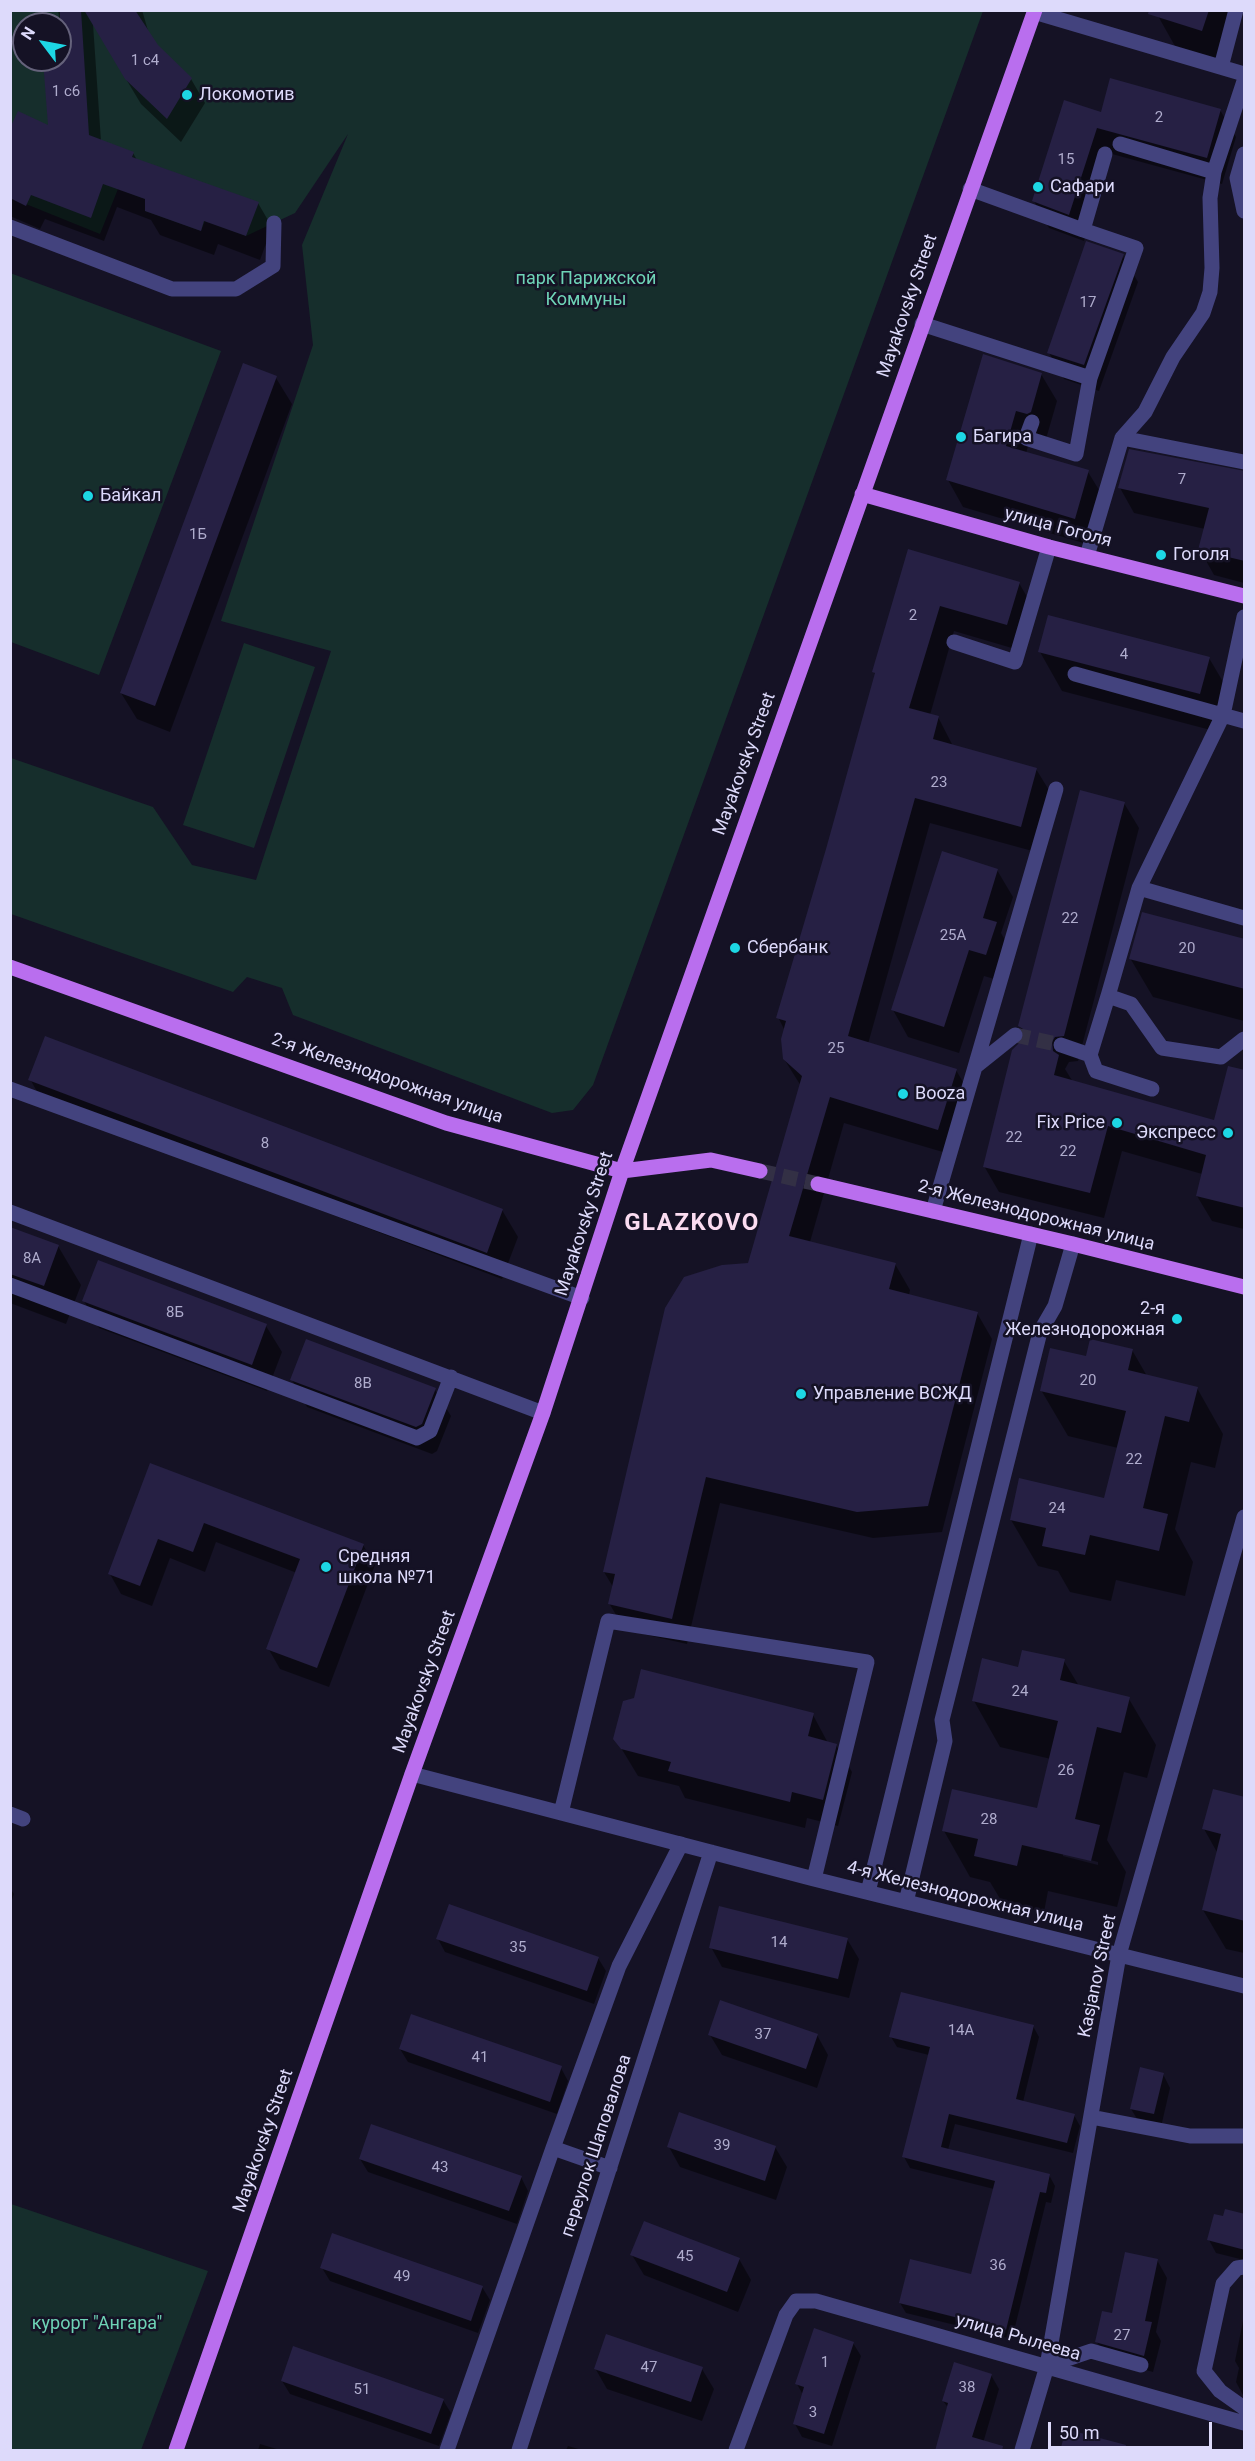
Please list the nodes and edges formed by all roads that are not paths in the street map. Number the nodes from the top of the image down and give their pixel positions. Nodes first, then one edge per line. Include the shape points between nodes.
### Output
1 (1236, 10) edge
2 (1034, 11) edge
3 (1221, 67) junction
4 (1245, 74) edge
5 (1245, 81) edge
6 (1120, 144) dead end
7 (1105, 154) dead end
8 (1245, 154) edge
9 (1214, 172) junction
10 (1241, 179) edge
11 (970, 189) junction
12 (1245, 211) edge
13 (274, 223) dead end
14 (10, 227) edge
15 (1083, 230) junction
16 (922, 324) junction
17 (1090, 378) junction
18 (1032, 422) dead end
19 (1122, 438) junction
20 (1245, 462) edge
21 (862, 494) junction
22 (1049, 547) junction
23 (1087, 556) junction
24 (1245, 596) edge
25 (1245, 617) edge
26 (954, 642) dead end
27 (1076, 674) dead end
28 (1223, 716) junction
29 (1245, 721) edge
30 (1056, 789) dead end
31 (1139, 888) junction
32 (1245, 918) edge
33 (11, 968) edge
34 (1108, 996) junction
35 (1015, 1035) dead end
36 (1245, 1039) edge
37 (1061, 1045) tunnel mouth
38 (1090, 1055) junction
39 (975, 1067) junction
40 (10, 1089) edge
41 (1152, 1089) dead end
42 (760, 1171) tunnel mouth
43 (622, 1172) junction
44 (818, 1184) tunnel mouth
45 (933, 1210) junction
46 (10, 1212) edge
47 (1031, 1234) junction
48 (1073, 1244) junction
49 (10, 1285) edge
50 (1245, 1287) edge
51 (582, 1298) junction
52 (451, 1377) junction
53 (543, 1413) junction
54 (1245, 1516) edge
55 (412, 1774) junction
56 (561, 1813) junction
57 (681, 1844) junction
58 (711, 1852) junction
59 (814, 1879) junction
60 (868, 1892) junction
61 (906, 1902) junction
62 (1119, 1955) junction
63 (1245, 1986) edge
64 (1091, 2117) junction
65 (1245, 2136) edge
66 (552, 2148) junction
67 (610, 2168) junction
68 (1245, 2267) edge
69 (1141, 2365) dead end
70 (1047, 2366) junction
71 (1245, 2408) edge
72 (1245, 2423) edge
73 (176, 2451) edge
74 (447, 2451) edge
75 (519, 2451) edge
76 (736, 2451) edge
77 (1022, 2451) edge

1 - 3 street
2 - 3 street
2 - 11 main road, Mayakovsky Street
3 - 4 street
5 - 9 street
6 - 9 street
7 - 15 street
8 - 10 street
9 - 19 street via 1210,198 1212,268 1203,313 1173,357 1145,412
10 - 12 street
11 - 15 street
11 - 16 main road, Mayakovsky Street
13 - 14 street via 273,266 236,289 172,289
15 - 17 street via 1136,248
16 - 17 street
16 - 21 main road, Mayakovsky Street
17 - 18 street via 1076,454 1026,438
19 - 20 street
19 - 23 street
21 - 22 main road, улица Гоголя
21 - 43 main road, Mayakovsky Street
22 - 23 main road, улица Гоголя
22 - 26 street via 1015,662
23 - 24 main road, улица Гоголя
25 - 28 street
27 - 28 street
28 - 29 street
28 - 31 street
30 - 39 street
31 - 32 street
31 - 34 street
33 - 43 main road, 2-я Железнодорожная улица via 446,1123
34 - 36 street via 1131,1004 1162,1048 1221,1057
34 - 38 street
35 - 39 street
37 - 38 street
38 - 41 street via 1096,1071
39 - 45 street
40 - 51 street
42 - 43 main road, 2-я Железнодорожная улица via 711,1160
43 - 51 main road, Mayakovsky Street
44 - 45 main road, 2-я Железнодорожная улица
45 - 47 main road, 2-я Железнодорожная улица
46 - 52 street
47 - 48 main road, 2-я Железнодорожная улица
47 - 60 street
48 - 50 main road, 2-я Железнодорожная улица
48 - 61 street via 1055,1306 1040,1332 942,1720 945,1741
49 - 52 street via 417,1438 430,1431
51 - 53 main road, Mayakovsky Street
52 - 53 street
53 - 55 main road, Mayakovsky Street
54 - 62 street, Kasjanov Street
55 - 56 street, 4-я Железнодорожная улица
55 - 73 main road, Mayakovsky Street
56 - 57 street, 4-я Железнодорожная улица
56 - 59 street via 608,1621 867,1662
57 - 58 street, 4-я Железнодорожная улица
57 - 66 street via 619,1966
58 - 59 street, 4-я Железнодорожная улица
58 - 67 street, переулок Шаповалова
59 - 60 street, 4-я Железнодорожная улица
60 - 61 street, 4-я Железнодорожная улица
61 - 62 street, 4-я Железнодорожная улица
62 - 63 street, 4-я Железнодорожная улица
62 - 64 street, Kasjanov Street
64 - 65 street via 1190,2136
64 - 70 street, Kasjanov Street
66 - 67 street
66 - 74 street
67 - 75 street, переулок Шаповалова
68 - 71 street via 1237,2268 1223,2284 1204,2371 1220,2391
69 - 70 street via 1091,2351
70 - 72 street, улица Рылеева
70 - 76 street, улица Рылеева via 816,2301 796,2301 786,2315
70 - 77 street, Kasjanov Street

